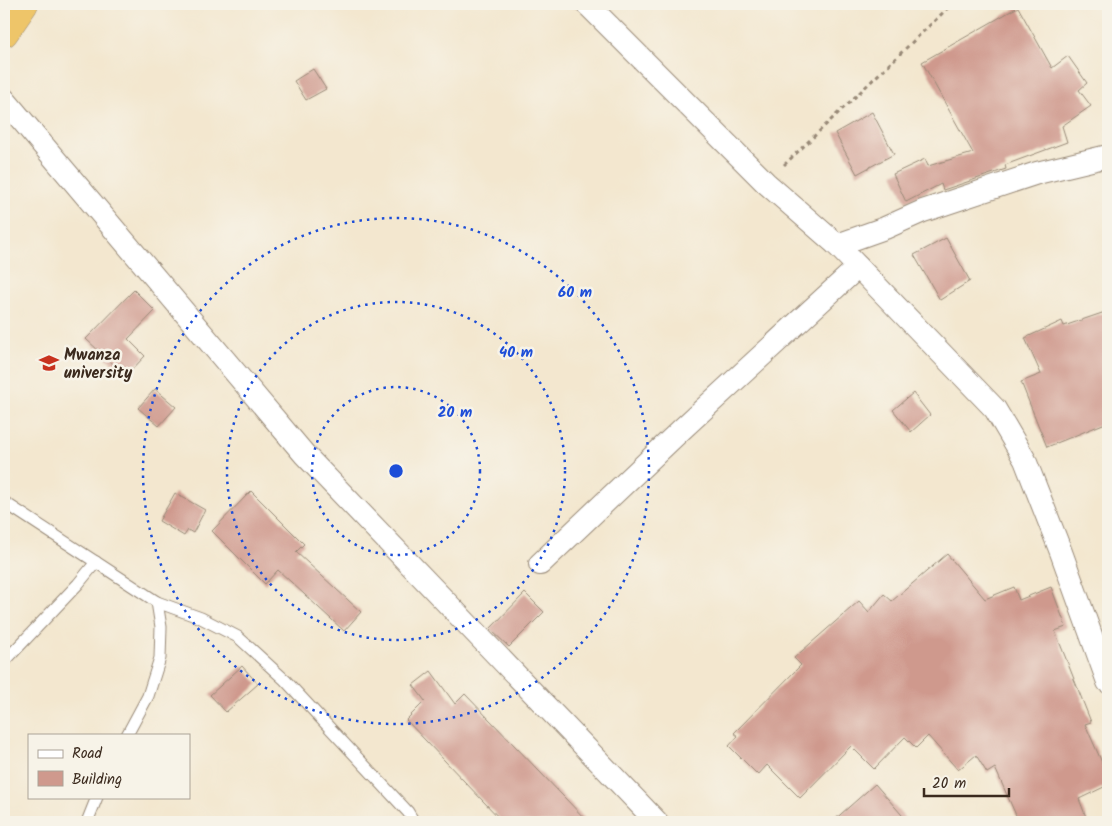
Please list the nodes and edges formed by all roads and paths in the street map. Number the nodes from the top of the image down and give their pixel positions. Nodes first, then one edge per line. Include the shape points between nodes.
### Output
1 (24, 4) edge
2 (587, 4) edge
3 (952, 4) edge
4 (4, 33) edge
5 (4, 98) edge
6 (1108, 156) edge
7 (766, 183) junction
8 (837, 245) junction
9 (858, 267) junction
10 (4, 502) edge
11 (96, 562) junction
12 (540, 564) dead end
13 (157, 602) junction
14 (4, 662) edge
15 (1108, 682) edge
16 (128, 734) edge
17 (97, 798) edge
18 (87, 822) edge
19 (414, 822) edge
20 (657, 822) edge

1 - 4 highway
2 - 7 street
3 - 7 path
5 - 20 street via 305,455
6 - 8 street via 1037,173 923,211
7 - 8 street
8 - 9 street
9 - 12 street
9 - 15 street via 995,409 1025,460
10 - 11 lane
11 - 13 lane
11 - 14 lane
13 - 16 lane via 161,627 160,658 148,696
13 - 19 lane via 201,618 238,637 285,680
17 - 18 lane

